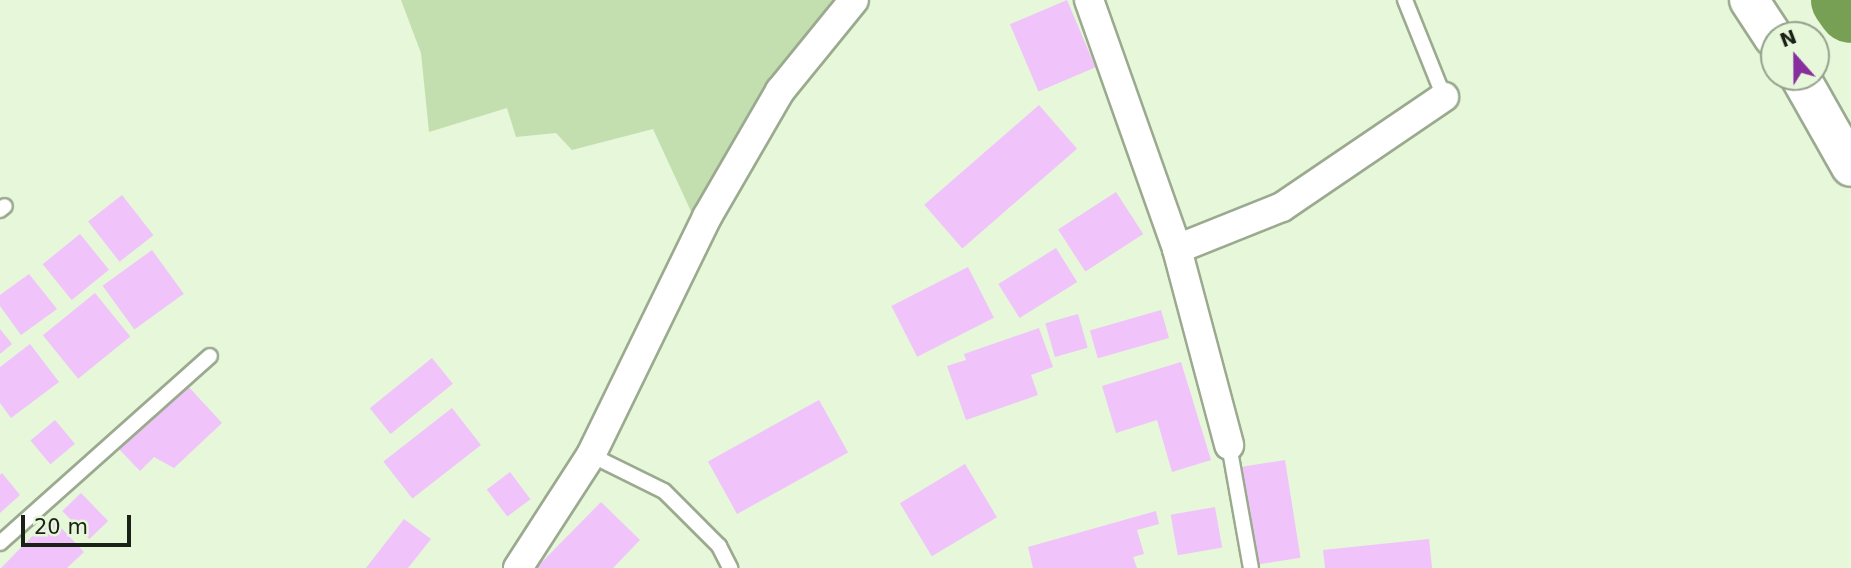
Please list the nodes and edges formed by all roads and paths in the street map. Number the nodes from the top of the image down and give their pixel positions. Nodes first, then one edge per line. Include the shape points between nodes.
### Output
1 (854, 0) edge
2 (1089, 0) edge
3 (1405, 0) edge
4 (1749, 0) edge
5 (1763, 21) edge
6 (1808, 91) edge
7 (1444, 97) joint
8 (1851, 167) edge
9 (1177, 249) junction
10 (210, 356) dead end
11 (1229, 445) joint
12 (591, 455) junction
13 (0, 543) edge
14 (517, 568) edge
15 (730, 568) edge
16 (1251, 568) edge

1 - 12 street via 780,91 731,172
2 - 9 street
3 - 7 lane
4 - 5 street
6 - 8 street
7 - 9 street via 1282,207
9 - 11 street
10 - 13 lane
11 - 16 lane
12 - 14 street
12 - 15 lane via 664,491 719,546

